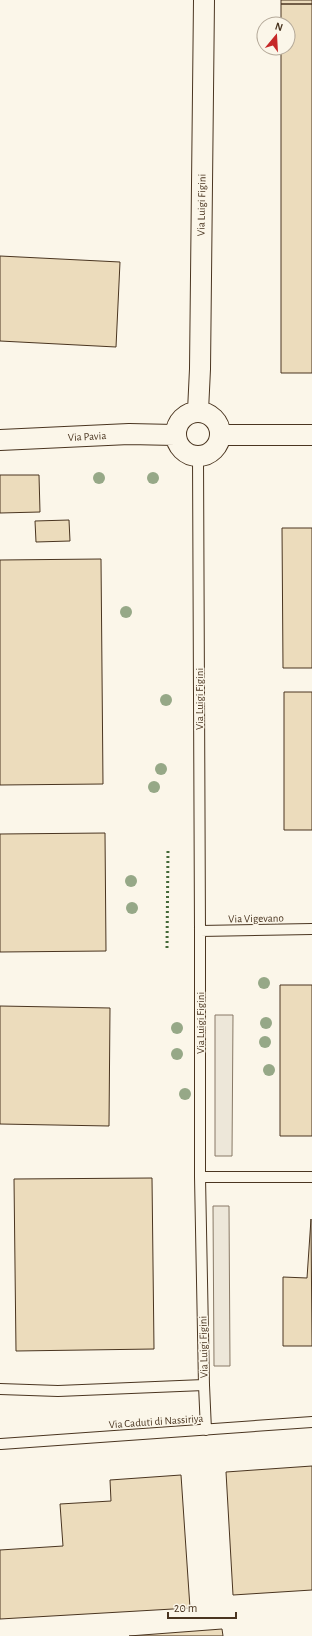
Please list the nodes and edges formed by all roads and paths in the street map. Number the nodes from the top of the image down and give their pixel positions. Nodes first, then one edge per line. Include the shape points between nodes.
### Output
1 (204, 0) edge
2 (198, 411) junction
3 (175, 435) junction
4 (220, 435) junction
5 (312, 435) edge
6 (0, 440) edge
7 (198, 456) junction
8 (312, 929) edge
9 (200, 931) junction
10 (200, 1177) junction
11 (312, 1177) edge
12 (204, 1385) junction
13 (0, 1389) edge
14 (312, 1422) edge
15 (206, 1430) junction
16 (1, 1444) edge

1 - 2 street, Via Luigi Figini
2 - 3 street via 186,414 177,423
2 - 4 street via 210,414 214,418 218,423
3 - 6 street, Via Pavia via 129,434
3 - 7 street via 179,446 187,454
4 - 5 street
4 - 7 street via 217,446 209,453
7 - 9 lane, Via Luigi Figini
8 - 9 lane, Via Vigevano
9 - 10 lane, Via Luigi Figini
10 - 11 lane
10 - 12 lane, Via Luigi Figini
12 - 13 lane, Via Luigi Figini via 58,1391
12 - 15 lane
14 - 15 lane, Via Caduti di Nassiriya
15 - 16 lane, Via Caduti di Nassiriya

